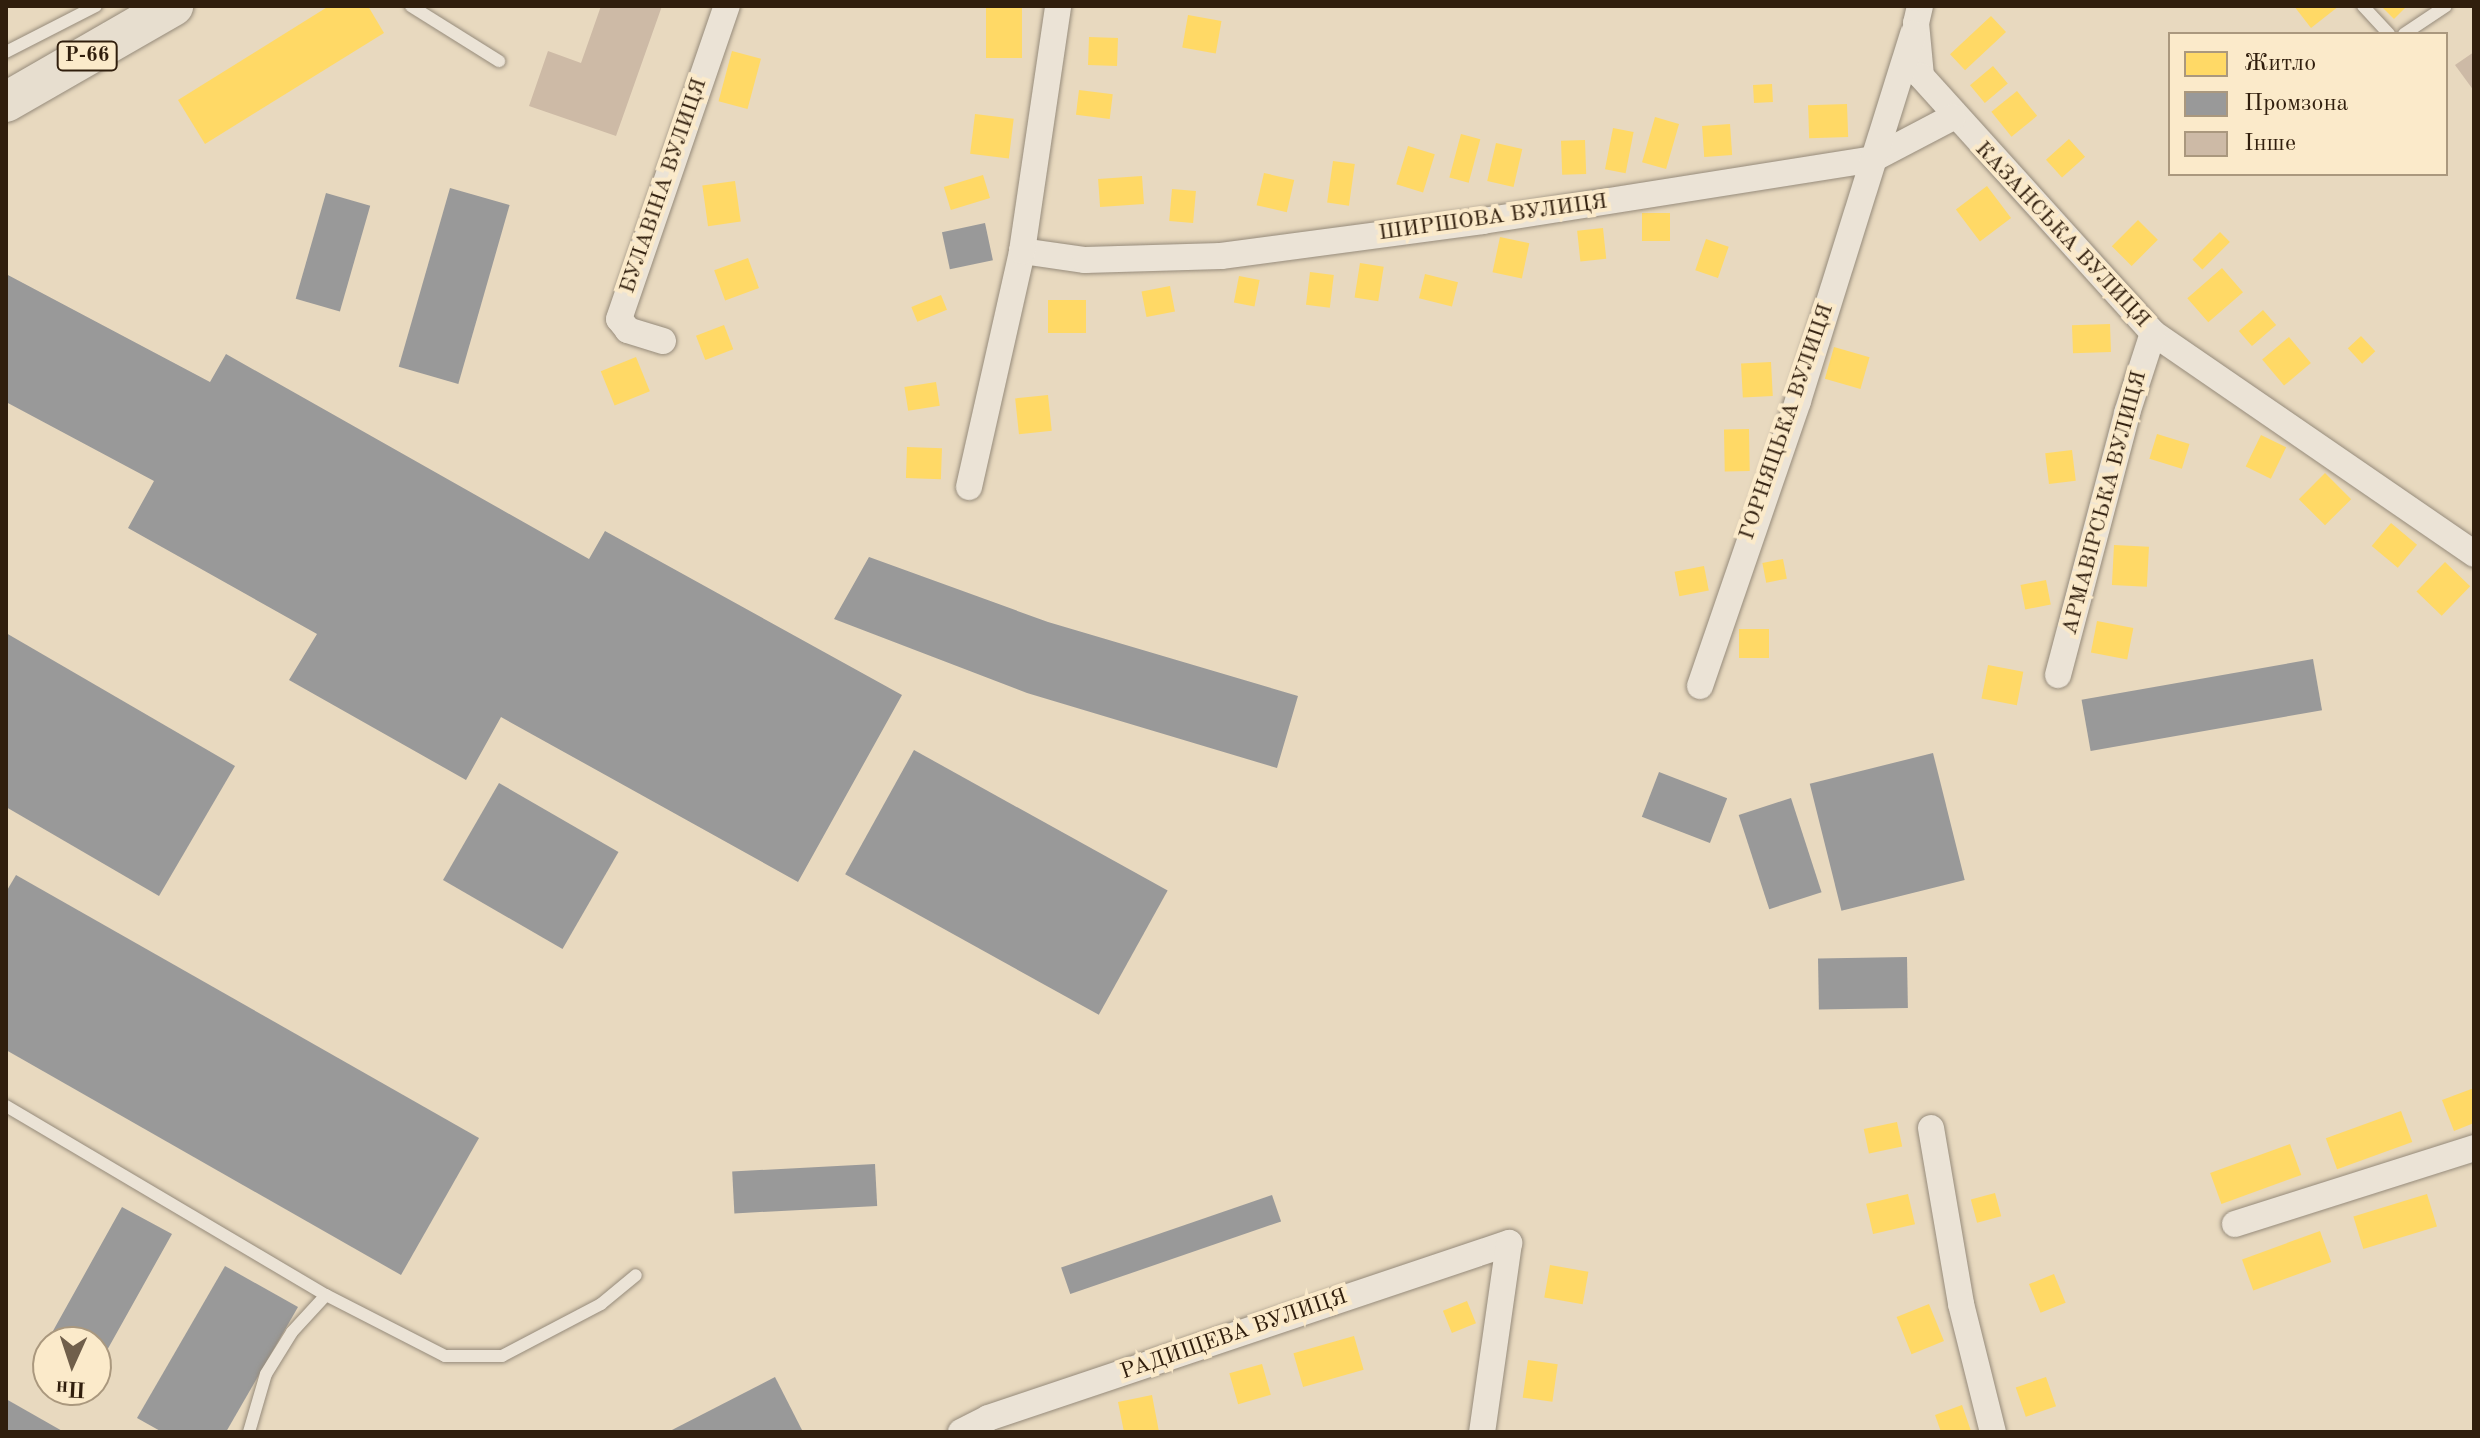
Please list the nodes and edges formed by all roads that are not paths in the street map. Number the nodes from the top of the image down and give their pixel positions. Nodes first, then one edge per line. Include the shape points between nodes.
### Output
1 (96, 6) edge
2 (411, 6) edge
3 (727, 6) edge
4 (1058, 6) edge
5 (2363, 6) edge
6 (2446, 6) edge
7 (166, 7) edge
8 (1918, 14) edge
9 (2387, 32) edge
10 (2407, 32) edge
11 (6, 52) edge
12 (499, 61) dead end
13 (6, 102) edge
14 (1953, 117) junction
15 (1873, 159) junction
16 (1022, 251) junction
17 (2153, 333) junction
18 (663, 341) dead end
19 (969, 487) dead end
20 (2474, 554) edge
21 (2058, 675) dead end
22 (1700, 686) dead end
23 (6, 1106) edge
24 (1931, 1128) dead end
25 (2474, 1148) edge
26 (2235, 1224) dead end
27 (636, 1275) dead end
28 (326, 1295) junction
29 (249, 1432) edge
30 (961, 1432) edge
31 (1482, 1432) edge
32 (1993, 1432) edge

1 - 11 lane
2 - 12 lane
3 - 18 street, БУЛАВІНА ВУЛИЦЯ via 619,319 628,330
4 - 16 street
5 - 9 lane
6 - 10 lane
7 - 13 main road, Р-66
8 - 14 street, КАЗАНСЬКА ВУЛИЦЯ via 1921,76
8 - 15 street, ГОРНЯЦЬКА ВУЛИЦЯ
14 - 15 street, ШИРШОВА ВУЛИЦЯ
14 - 17 street, КАЗАНСЬКА ВУЛИЦЯ
15 - 16 street, ШИРШОВА ВУЛИЦЯ via 1221,256 1085,260
15 - 22 street, ГОРНЯЦЬКА ВУЛИЦЯ via 1798,401
16 - 19 street
17 - 20 street, КАЗАНСЬКА ВУЛИЦЯ
17 - 21 street, АРМАВІРСЬКА ВУЛИЦЯ
23 - 28 lane
24 - 32 street via 1961,1304
25 - 26 street
27 - 28 lane via 589,1312 502,1356 445,1356
28 - 29 lane via 292,1332 266,1374
30 - 31 street, РАДИЩЕВА ВУЛИЦЯ via 988,1418 1509,1243

